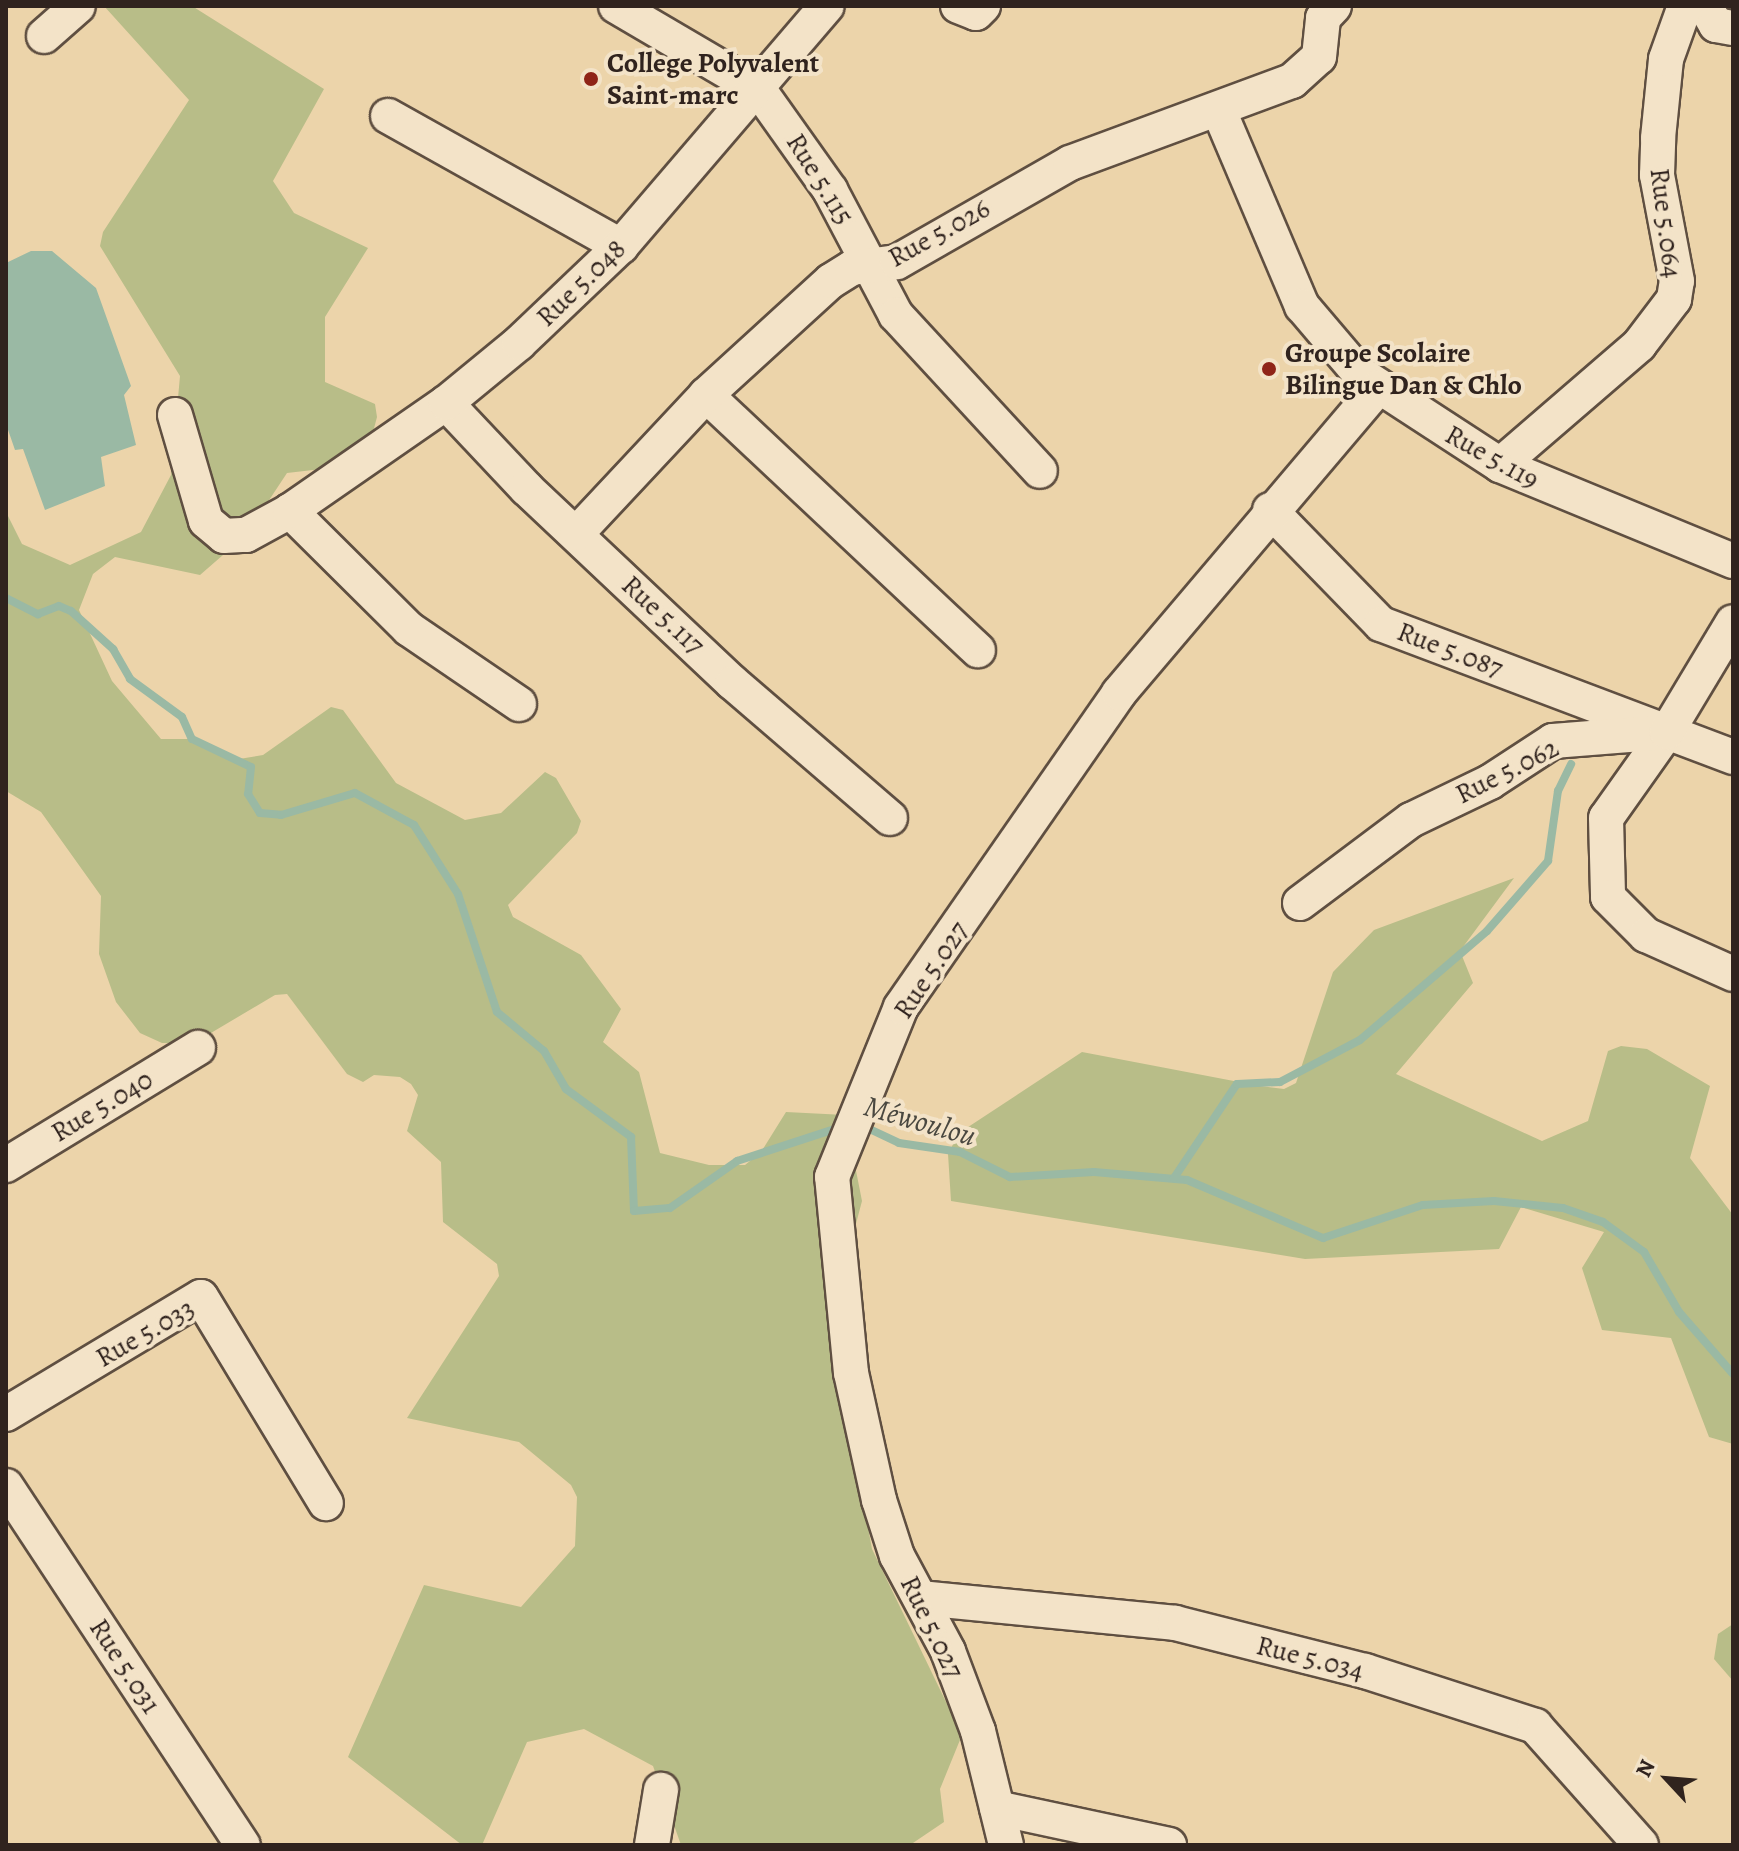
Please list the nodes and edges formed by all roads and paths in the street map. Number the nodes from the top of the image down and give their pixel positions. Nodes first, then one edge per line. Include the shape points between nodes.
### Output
1 (78, 6) edge
2 (616, 6) edge
3 (827, 6) edge
4 (958, 6) edge
5 (983, 6) edge
6 (1334, 6) edge
7 (1685, 6) edge
8 (1705, 6) edge
9 (1733, 28) edge
10 (44, 36) dead end
11 (759, 90) junction
12 (1220, 113) junction
13 (388, 116) dead end
14 (621, 246) junction
15 (867, 268) junction
16 (1378, 388) junction
17 (706, 395) junction
18 (446, 403) junction
19 (175, 415) dead end
20 (1500, 465) junction
21 (1040, 471) dead end
22 (1270, 510) junction
23 (290, 511) junction
24 (577, 533) junction
25 (1733, 561) edge
26 (1733, 622) edge
27 (978, 650) dead end
28 (519, 704) dead end
29 (1667, 732) junction
30 (1733, 757) edge
31 (890, 818) dead end
32 (1300, 903) dead end
33 (1733, 974) edge
34 (198, 1048) dead end
35 (6, 1165) edge
36 (6, 1414) edge
37 (6, 1486) edge
38 (326, 1503) dead end
39 (921, 1598) junction
40 (661, 1790) dead end
41 (997, 1808) junction
42 (243, 1845) edge
43 (652, 1845) edge
44 (1006, 1845) edge
45 (1169, 1845) edge
46 (1641, 1845) edge

1 - 10 street
2 - 11 street, Rue 5.115
3 - 11 street, Rue 5.048
4 - 5 street via 976,13
6 - 12 street, Rue 5.026 via 1323,18 1319,57 1306,73
7 - 20 street, Rue 5.064 via 1666,59 1657,163 1677,281 1674,299 1639,345
8 - 9 street via 1716,25
11 - 14 street, Rue 5.048
11 - 15 street, Rue 5.115 via 830,190
12 - 15 street, Rue 5.026 via 1070,163 897,262
12 - 16 street, Rue 5.119 via 1302,306
13 - 14 street
14 - 18 street, Rue 5.048
15 - 17 street, Rue 5.026 via 831,281
15 - 21 street, Rue 5.115 via 896,315
16 - 20 street, Rue 5.119
16 - 22 street, Rue 5.027
17 - 24 street, Rue 5.026
17 - 27 street
18 - 23 street, Rue 5.048
18 - 24 street, Rue 5.117
19 - 23 street, Rue 5.048 via 206,521 224,536 246,535
20 - 25 street, Rue 5.119
22 - 29 street, Rue 5.087 via 1381,624
22 - 39 street, Rue 5.027 via 1119,693 901,1007 832,1177 851,1373 879,1500 897,1556
23 - 28 street via 409,629
24 - 31 street, Rue 5.117 via 778,724
26 - 29 street
29 - 30 street, Rue 5.087
29 - 32 street, Rue 5.062 via 1553,741 1490,782 1411,820
29 - 33 street via 1606,818 1608,897 1646,935
34 - 35 street, Rue 5.040
36 - 38 street, Rue 5.033 via 201,1297
37 - 42 street, Rue 5.031
39 - 41 street, Rue 5.027 via 978,1731
39 - 46 street, Rue 5.034 via 1175,1623 1365,1671 1535,1726
40 - 43 street
41 - 44 street, Rue 5.027
41 - 45 street

